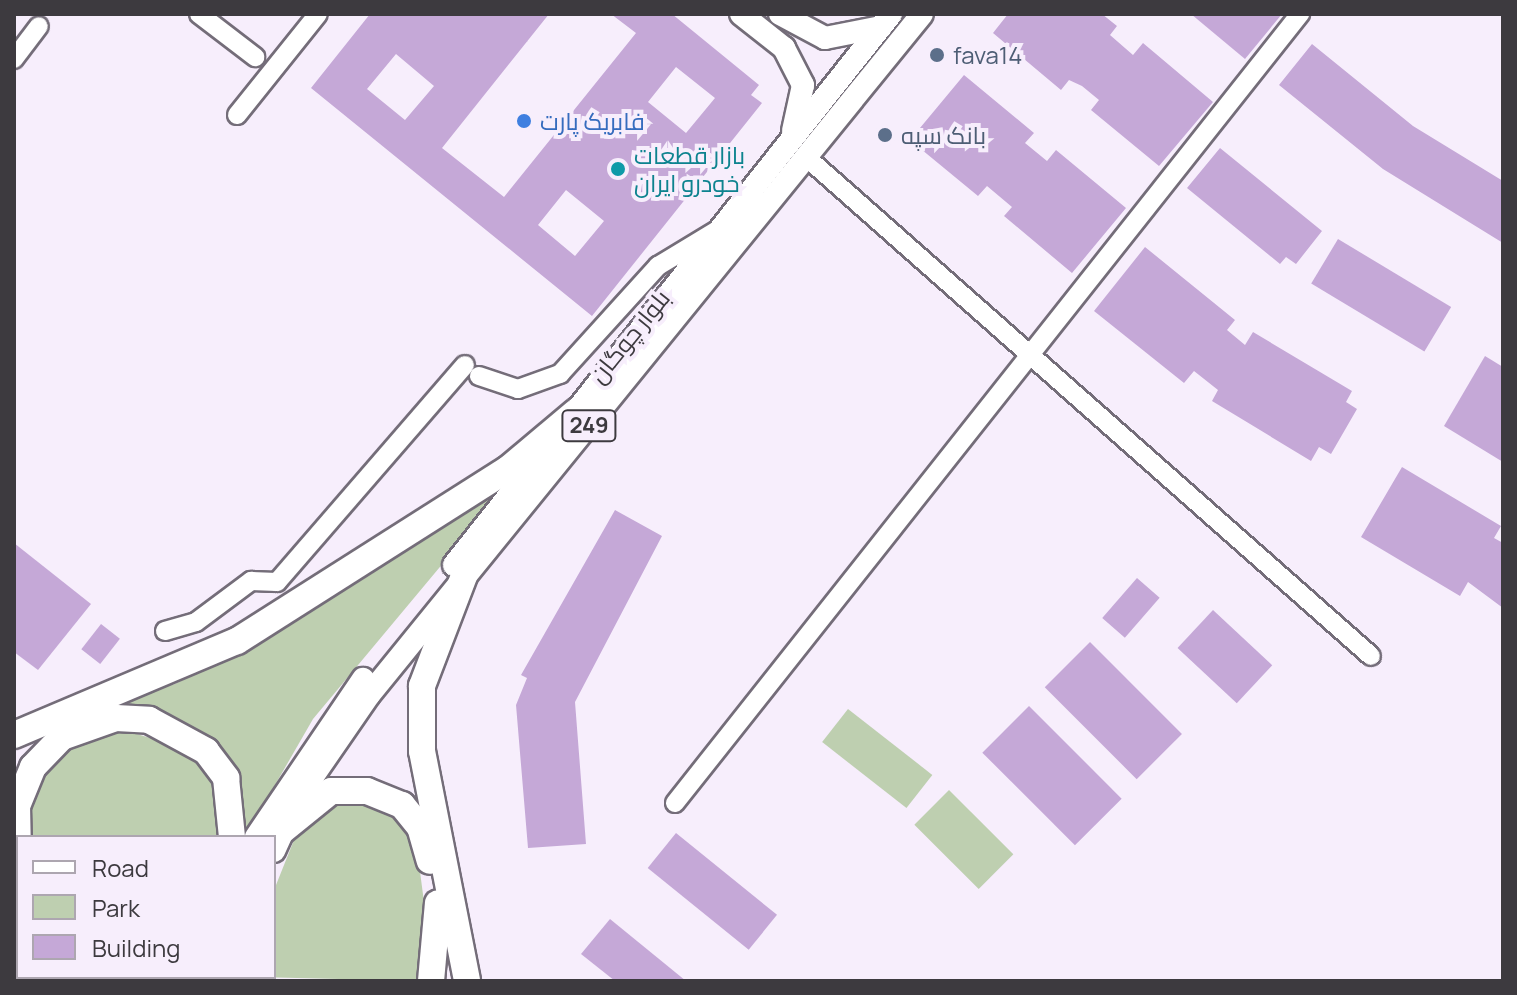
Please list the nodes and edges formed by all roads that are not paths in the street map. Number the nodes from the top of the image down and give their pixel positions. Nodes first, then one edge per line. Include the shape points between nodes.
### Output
1 (199, 14) edge
2 (318, 14) edge
3 (741, 14) edge
4 (780, 14) edge
5 (922, 14) edge
6 (1300, 14) edge
7 (886, 20) edge
8 (39, 26) dead end
9 (255, 57) dead end
10 (14, 59) edge
11 (237, 115) dead end
12 (792, 136) junction
13 (805, 156) junction
14 (721, 228) junction
15 (1031, 357) junction
16 (576, 412) junction
17 (464, 576) junction
18 (165, 631) dead end
19 (1371, 656) dead end
20 (14, 735) edge
21 (675, 803) dead end
22 (18, 835) edge
23 (232, 835) edge
24 (257, 835) edge
25 (278, 840) edge
26 (431, 981) edge
27 (467, 981) edge

1 - 9 street
2 - 11 street
3 - 12 main road via 784,48 803,85
4 - 7 main road via 825,38
5 - 13 main road, بلوار چوگان / 249
6 - 15 street
7 - 12 main road, بلوار چوگان / 249
8 - 10 street
12 - 14 main road, بلوار چوگان / 249
13 - 15 street
13 - 17 main road, بلوار چوگان / 249
14 - 16 main road, بلوار چوگان / 249
14 - 18 street via 658,266 560,374 518,389 472,371 277,582 251,581 196,622
15 - 19 street
15 - 21 street
16 - 20 highway via 508,469 237,641
16 - 24 main road, بلوار چوگان / 249 via 344,703
17 - 25 main road, بلوار چوگان / 249 via 331,745
17 - 27 highway via 422,686 422,751
22 - 23 highway via 17,806 33,767 62,737 116,718 149,720 206,751 226,778
25 - 26 highway via 331,791 350,787 402,805 420,827 438,898

